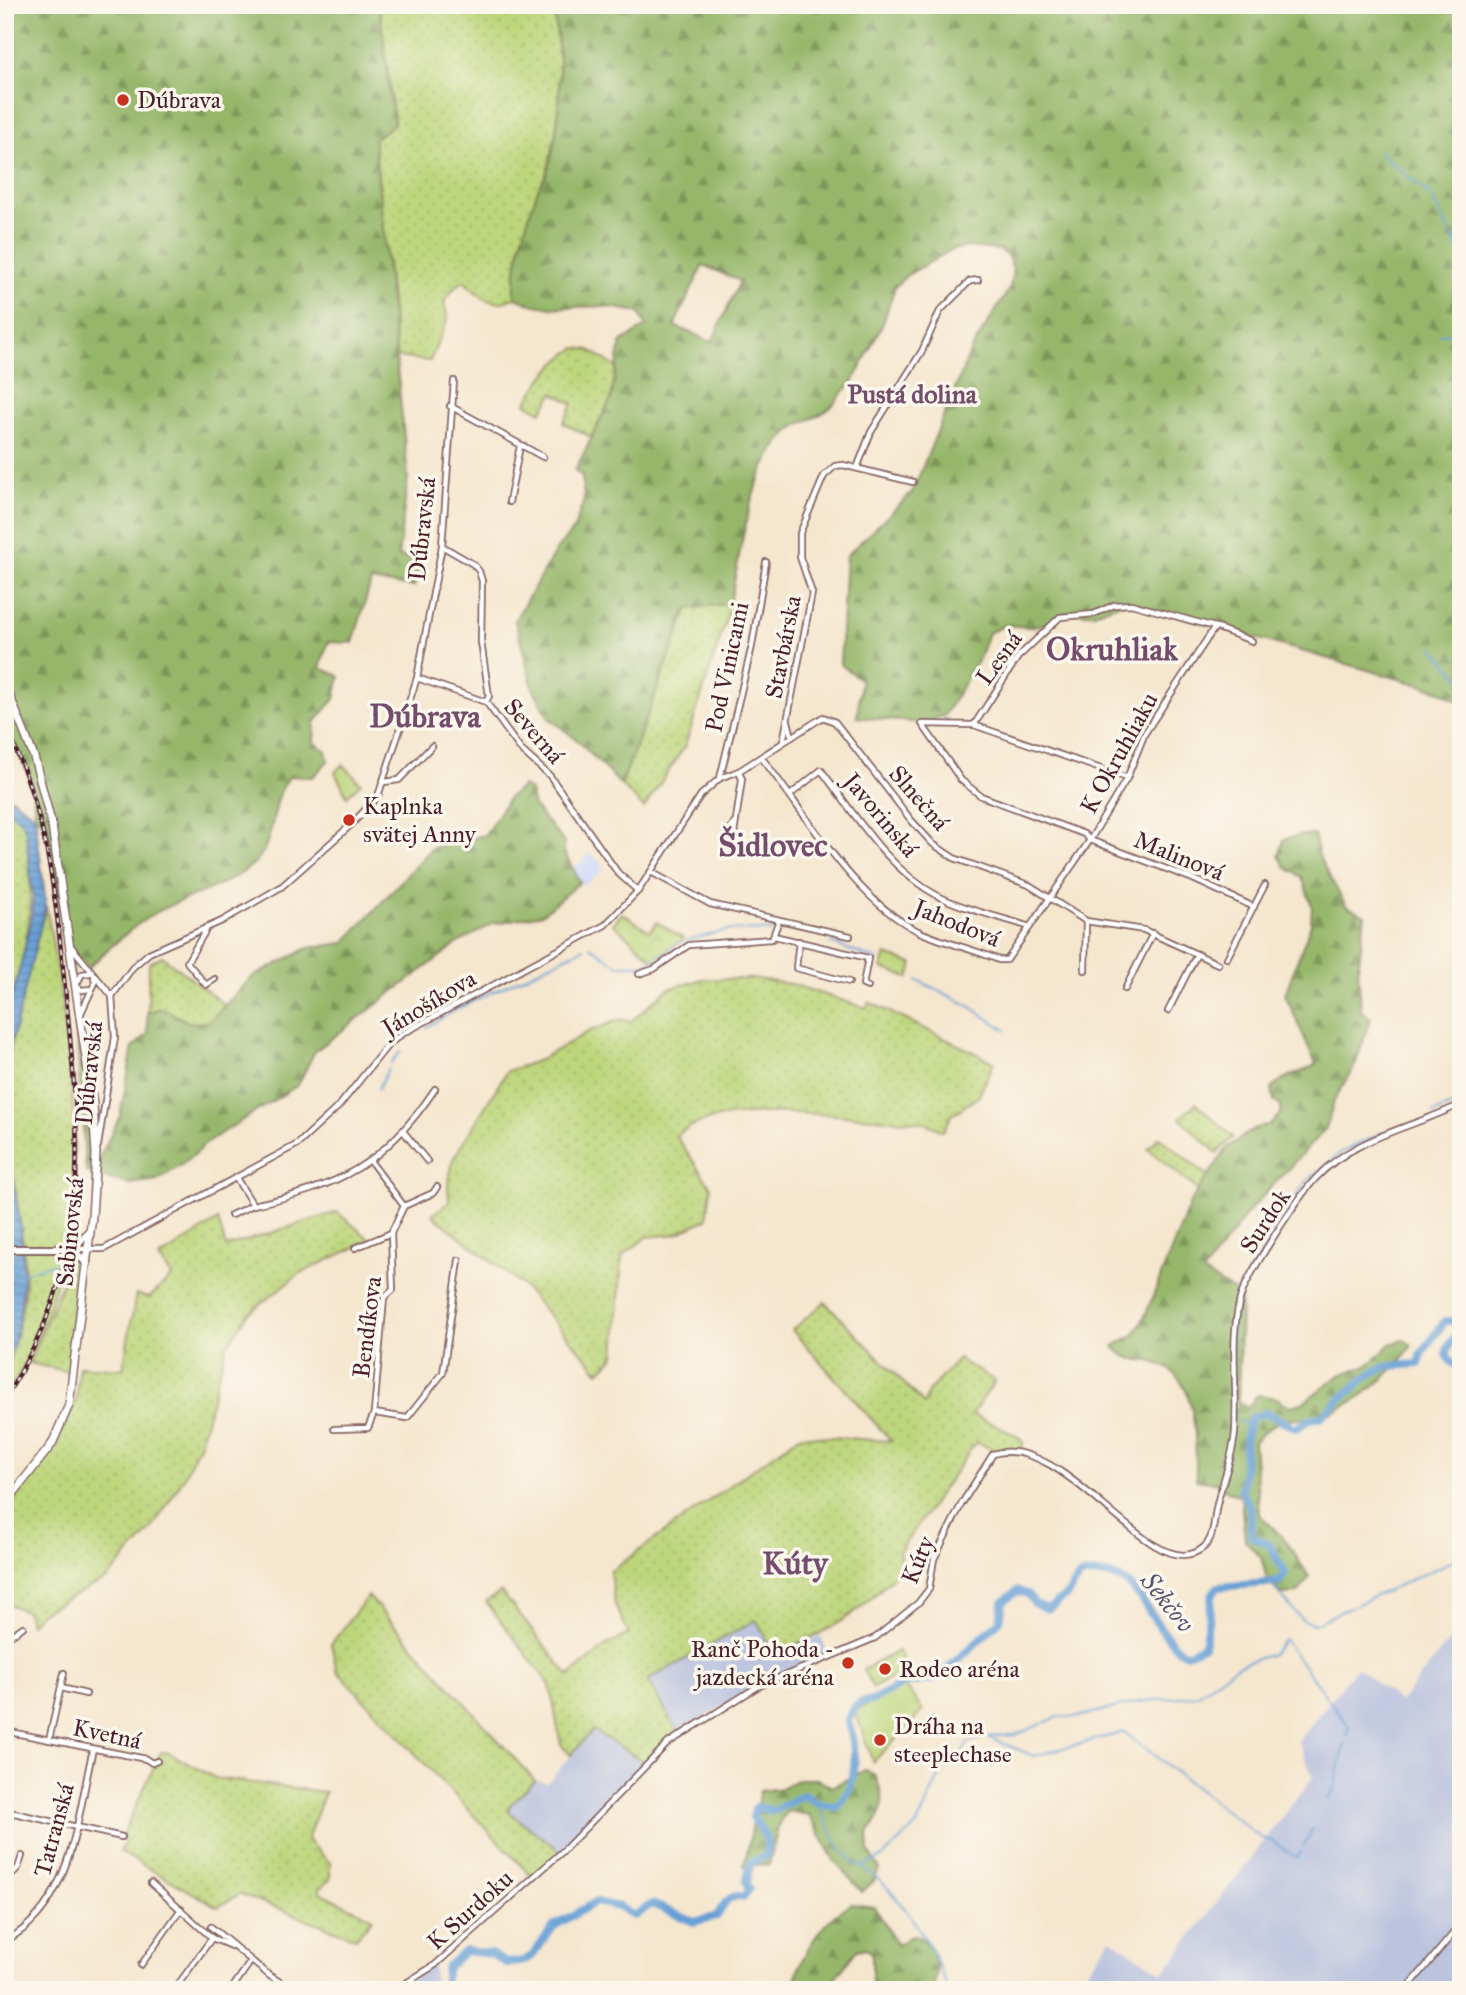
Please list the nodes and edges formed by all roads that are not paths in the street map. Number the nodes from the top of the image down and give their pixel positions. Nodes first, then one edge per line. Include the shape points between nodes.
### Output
1 (978, 280) dead end
2 (454, 381) dead end
3 (450, 406) junction
4 (520, 446) junction
5 (543, 457) dead end
6 (857, 468) junction
7 (913, 482) dead end
8 (509, 502) dead end
9 (442, 546) junction
10 (766, 562) dead end
11 (1215, 627) junction
12 (1252, 641) dead end
13 (417, 678) junction
14 (5, 684) edge
15 (486, 702) junction
16 (787, 718) junction
17 (974, 725) junction
18 (792, 737) junction
19 (783, 742) junction
20 (432, 746) dead end
21 (761, 757) junction
22 (739, 771) junction
23 (720, 778) junction
24 (1127, 778) junction
25 (384, 782) junction
26 (790, 795) junction
27 (736, 821) junction
28 (1090, 840) junction
29 (651, 872) junction
30 (1265, 885) dead end
31 (638, 891) junction
32 (1052, 897) junction
33 (1254, 906) junction
34 (779, 920) junction
35 (1086, 921) junction
36 (1030, 927) junction
37 (206, 929) junction
38 (1153, 933) junction
39 (774, 936) junction
40 (850, 936) dead end
41 (799, 941) junction
42 (70, 945) junction
43 (1197, 954) junction
44 (1227, 958) dead end
45 (1218, 964) dead end
46 (1085, 970) dead end
47 (639, 974) dead end
48 (94, 976) junction
49 (215, 979) dead end
50 (849, 982) dead end
51 (76, 985) junction
52 (102, 985) junction
53 (868, 987) dead end
54 (93, 988) junction
55 (1125, 989) dead end
56 (112, 996) junction
57 (1168, 1011) dead end
58 (80, 1017) junction
59 (435, 1089) dead end
60 (1461, 1104) edge
61 (403, 1131) junction
62 (96, 1154) junction
63 (427, 1161) dead end
64 (371, 1162) junction
65 (236, 1178) junction
66 (437, 1187) dead end
67 (253, 1205) junction
68 (404, 1206) junction
69 (231, 1215) dead end
70 (91, 1229) junction
71 (391, 1233) junction
72 (355, 1248) dead end
73 (6, 1249) edge
74 (73, 1249) junction
75 (88, 1250) junction
76 (100, 1250) junction
77 (459, 1260) dead end
78 (87, 1264) junction
79 (374, 1413) junction
80 (334, 1429) dead end
81 (1233, 1448) joint
82 (5, 1504) edge
83 (23, 1627) dead end
84 (5, 1639) edge
85 (64, 1673) dead end
86 (61, 1688) junction
87 (86, 1694) dead end
88 (5, 1731) edge
89 (49, 1740) junction
90 (93, 1749) junction
91 (157, 1760) dead end
92 (5, 1811) edge
93 (74, 1827) junction
94 (122, 1837) dead end
95 (22, 1856) dead end
96 (6, 1877) edge
97 (532, 1878) joint
98 (151, 1883) dead end
99 (181, 1909) junction
100 (1461, 1924) edge
101 (211, 1927) dead end
102 (211, 1939) junction
103 (5, 1941) edge
104 (235, 1948) junction
105 (251, 1961) junction
106 (141, 1965) dead end
107 (174, 1990) edge
108 (231, 1990) edge
109 (293, 1990) edge
110 (395, 1990) edge
111 (1406, 1990) edge

1 - 6 street via 970,281 940,311 922,351 871,432
2 - 3 street, Dúbravská
3 - 4 street
3 - 9 street, Dúbravská
4 - 5 street
4 - 8 street
6 - 7 street, Stavbárska
6 - 16 street, Stavbárska via 843,465 829,470 800,533 800,557 813,593
9 - 13 street, Dúbravská
9 - 15 street, Severná via 473,564 482,581
10 - 23 street, Pod Vinicami via 752,646
11 - 12 street
11 - 17 street, Lesná via 1131,604 1060,617 1018,657
11 - 24 street, K Okruhliaku via 1145,733
13 - 15 street
13 - 25 street, Dúbravská
14 - 42 main road, Sabinovská via 49,810
15 - 31 street, Severná via 521,750 550,776 618,873
16 - 18 street, Stavbárska
16 - 19 street, Stavbárska
17 - 24 street
17 - 28 street, Malinová via 922,724 961,780 981,796
18 - 19 street, Slnečná
18 - 32 street, Slnečná via 823,717 832,719 933,844 954,858
19 - 21 street
20 - 25 street, Dúbravská via 399,780
21 - 22 street
21 - 26 street, Jahodová
22 - 23 street
22 - 27 street
23 - 29 street via 701,795
24 - 28 street, K Okruhliaku
25 - 37 street, Dúbravská via 373,803 281,887
26 - 36 street, Javorinská via 821,769 883,850 918,883 958,904
26 - 36 street, Jahodová via 864,888 918,931 1007,960
27 - 27 street via 733,841 726,845 724,838
28 - 32 street, K Okruhliaku
28 - 33 street, Malinová
29 - 31 street, Jánošíkova
29 - 34 street via 710,904
30 - 33 street
31 - 65 street, Jánošíkova via 605,925 402,1034 314,1131
32 - 35 street, Slnečná
32 - 36 street, K Okruhliaku
33 - 44 street
34 - 39 street
34 - 40 street
35 - 38 street
35 - 46 street
37 - 49 street via 187,962 206,985
37 - 56 street, Dúbravská via 149,953
38 - 43 street
38 - 55 street
39 - 41 street
39 - 47 street via 690,945
41 - 50 street via 796,968
41 - 53 street via 868,958 863,985
42 - 48 street, Dúbravská
42 - 51 main road, Sabinovská
43 - 45 street
43 - 57 street
48 - 51 street via 82,974
48 - 52 street, Dúbravská
48 - 54 street
51 - 54 street via 81,990
51 - 58 main road, Sabinovská
52 - 54 street
52 - 56 street, Dúbravská
54 - 58 street
56 - 62 street, Dúbravská via 115,1037
58 - 62 main road, Sabinovská
59 - 61 street
60 - 81 street, Surdok via 1357,1146 1306,1189 1241,1296 1235,1340
61 - 63 street
61 - 64 street
62 - 70 main road, Sabinovská
64 - 67 street via 302,1195
64 - 68 street
65 - 67 street
65 - 76 street, Jánošíkova
66 - 68 street
67 - 69 street
68 - 71 street, Bendíkova
70 - 74 street
70 - 75 main road, Sabinovská
71 - 72 street
71 - 79 street, Bendíkova via 393,1290 384,1298
73 - 74 street
74 - 75 street, Jánošíkova
74 - 78 street
75 - 76 street, Jánošíkova
75 - 78 main road, Sabinovská
76 - 78 street
77 - 79 street via 443,1373 407,1418
78 - 82 main road, Sabinovská via 67,1410 52,1444
79 - 80 street via 368,1428
81 - 97 street, Kúty via 1211,1538 1196,1552 1180,1556 1149,1544 1095,1496 1041,1463 1012,1453 993,1454 962,1503 934,1559 929,1589 918,1603 869,1641 757,1687 680,1734
83 - 84 street
85 - 86 street, Kvetná
86 - 87 street, Kvetná
86 - 89 street, Kvetná
88 - 89 street, Kvetná
89 - 90 street, Kvetná
90 - 91 street, Kvetná via 152,1763
90 - 93 street, Tatranská
92 - 93 street
93 - 94 street
93 - 103 street, Tatranská via 52,1897 25,1929
95 - 96 street, Tatranská via 18,1868
97 - 110 street, K Surdoku via 435,1965
98 - 99 street
99 - 102 street
99 - 106 street
100 - 111 street
101 - 104 street
102 - 104 street
102 - 107 street
104 - 105 street
105 - 108 street
105 - 109 street

